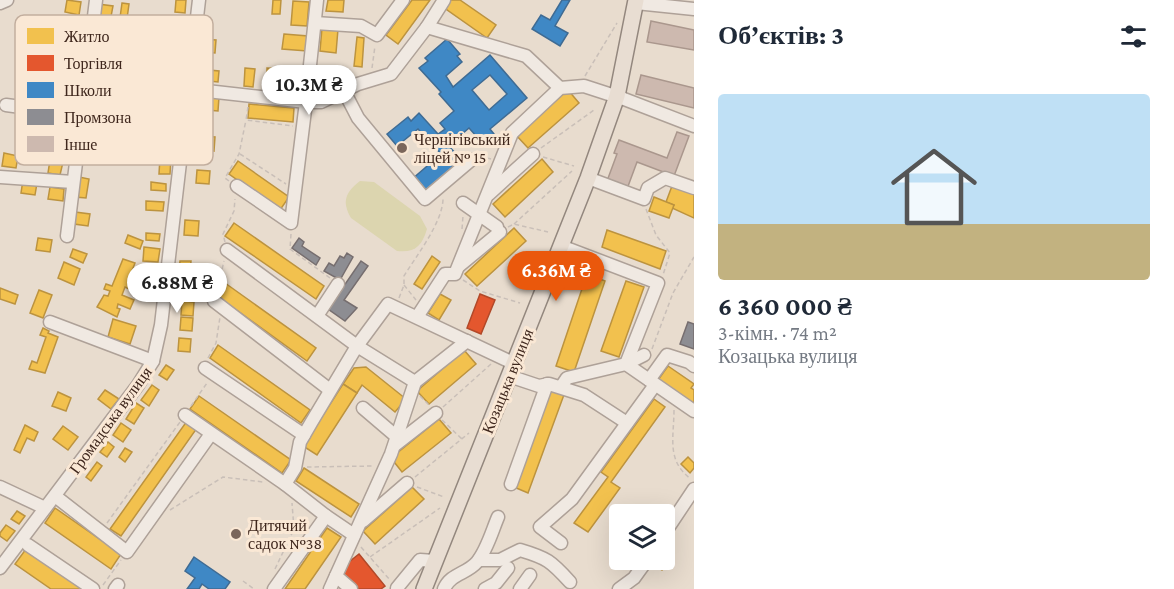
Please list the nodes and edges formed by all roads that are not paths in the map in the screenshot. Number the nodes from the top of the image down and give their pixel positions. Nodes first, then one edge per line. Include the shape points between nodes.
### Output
1 (7, 0) edge
2 (96, 0) edge
3 (199, 0) edge
4 (317, 0) edge
5 (403, 0) edge
6 (444, 0) edge
7 (636, 2) edge
8 (0, 3) edge
9 (694, 9) edge
10 (94, 15) edge
11 (197, 15) edge
12 (315, 22) junction
13 (427, 27) junction
14 (560, 88) junction
15 (213, 91) edge
16 (344, 91) junction
17 (617, 96) junction
18 (306, 102) junction
19 (6, 105) dead end
20 (15, 106) edge
21 (694, 126) edge
22 (533, 154) road end
23 (471, 160) road end
24 (75, 165) edge
25 (180, 165) edge
26 (0, 177) edge
27 (588, 178) junction
28 (73, 182) junction
29 (693, 184) edge
30 (237, 186) road end
31 (486, 197) junction
32 (463, 203) dead end
33 (479, 214) junction
34 (68, 236) dead end
35 (561, 246) junction
36 (227, 250) road end
37 (457, 271) junction
38 (338, 284) road end
39 (217, 303) road end
40 (420, 313) junction
41 (317, 316) junction
42 (50, 322) dead end
43 (467, 341) junction
44 (357, 346) junction
45 (644, 355) road end
46 (153, 361) junction
47 (692, 361) edge
48 (626, 364) junction
49 (206, 368) road end
50 (512, 370) junction
51 (547, 384) junction
52 (650, 384) junction
53 (414, 385) junction
54 (561, 387) junction
55 (330, 390) junction
56 (363, 408) dead end
57 (694, 411) edge
58 (436, 413) road end
59 (185, 415) road end
60 (627, 423) junction
61 (304, 435) junction
62 (208, 438) dead end
63 (396, 441) junction
64 (407, 483) road end
65 (511, 483) dead end
66 (288, 487) junction
67 (0, 488) edge
68 (694, 489) edge
69 (55, 496) junction
70 (45, 508) junction
71 (326, 516) junction
72 (498, 518) dead end
73 (675, 518) edge
74 (355, 532) junction
75 (561, 543) dead end
76 (28, 545) dead end
77 (479, 560) junction
78 (434, 561) junction
79 (508, 567) dead end
80 (0, 568) edge
81 (640, 570) edge
82 (530, 575) dead end
83 (336, 576) junction
84 (570, 582) dead end
85 (397, 588) edge
86 (93, 589) edge
87 (274, 589) edge
88 (330, 589) edge
89 (351, 589) edge
90 (424, 589) edge
91 (444, 589) edge
92 (485, 589) edge
93 (520, 589) edge
94 (619, 589) edge

1 - 8 street
2 - 10 street
3 - 11 street, Громадська вулиця
4 - 12 street
5 - 12 street via 377,35 361,26
6 - 13 street
7 - 9 street
7 - 17 main road, Козацька вулиця
12 - 18 street
13 - 14 street via 526,56
13 - 16 street via 391,74
14 - 17 street via 585,86
14 - 31 street via 512,133
15 - 18 street
16 - 18 street via 321,102
16 - 23 street via 357,118 425,199
17 - 21 street
17 - 27 main road, Козацька вулиця
18 - 30 street via 291,223
19 - 20 street
22 - 31 street
24 - 28 street
25 - 46 street, Громадська вулиця via 161,325
26 - 28 street
27 - 29 street via 644,199 648,188 665,178
27 - 35 main road, Козацька вулиця
28 - 34 street
31 - 33 street
32 - 33 street
33 - 37 street
33 - 37 street via 499,229
35 - 48 street via 657,283
35 - 50 main road, Козацька вулиця
36 - 41 street
37 - 40 street via 445,274
38 - 41 street
39 - 55 street
40 - 43 street
40 - 44 street via 388,304
41 - 44 street
42 - 46 street
43 - 50 street
43 - 53 street
44 - 53 street
44 - 55 street
45 - 48 street
46 - 69 street, Громадська вулиця
47 - 52 street via 667,355
48 - 52 street
48 - 54 street via 567,378
49 - 61 street
50 - 51 street via 539,386
50 - 78 main road, Козацька вулиця
51 - 54 street
51 - 65 street
52 - 57 street
52 - 60 street
53 - 63 street
54 - 60 street via 584,395
55 - 61 street
56 - 63 street
58 - 63 street
59 - 66 street
60 - 75 street via 572,499 540,527
61 - 66 street
62 - 69 street via 127,552
63 - 74 street
64 - 74 street
66 - 71 street
67 - 70 street
68 - 73 street
69 - 70 street, Громадська вулиця
70 - 80 street, Громадська вулиця
71 - 74 street
71 - 87 street
72 - 77 street
74 - 83 street
76 - 86 street
77 - 84 street via 500,560 520,550 552,562
77 - 91 street via 455,575
78 - 85 street via 420,560
78 - 90 main road, Козацька вулиця
79 - 92 street via 496,583
81 - 94 street
82 - 93 street
83 - 88 street
83 - 89 street

